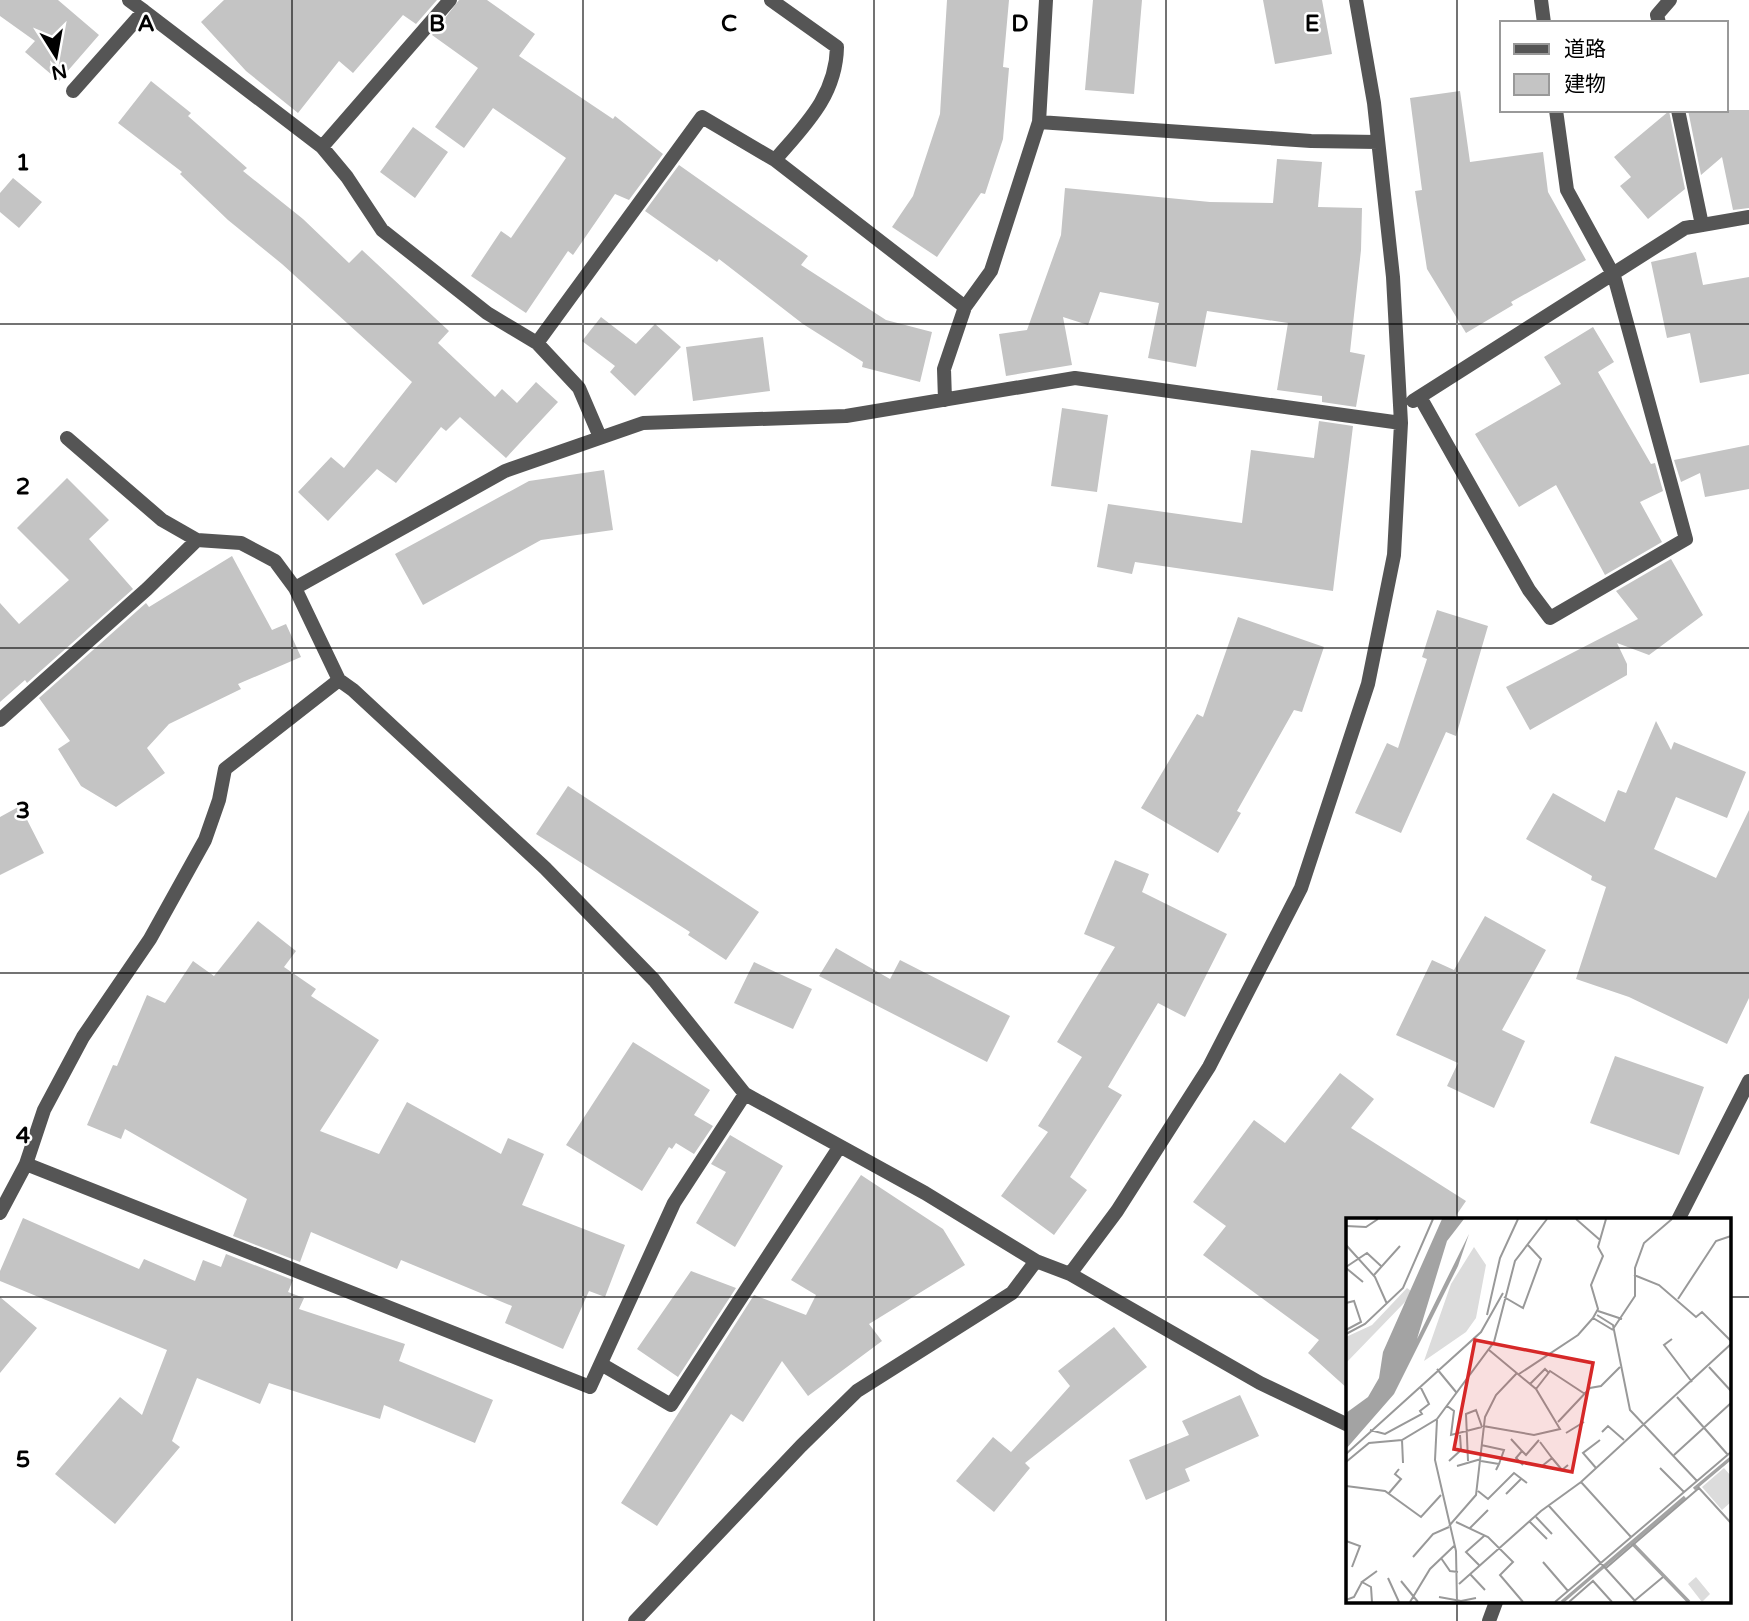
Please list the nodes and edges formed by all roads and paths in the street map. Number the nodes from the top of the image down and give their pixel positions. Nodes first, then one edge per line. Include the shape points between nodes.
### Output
1 (130, 0) edge
2 (450, 0) edge
3 (771, 0) edge
4 (1046, 0) edge
5 (1356, 0) edge
6 (1541, 0) edge
7 (1670, 0) edge
8 (144, 11) junction
9 (1544, 21) edge
10 (1658, 21) edge
11 (73, 91) dead end
12 (1556, 112) edge
13 (1678, 112) edge
14 (1039, 122) junction
15 (1378, 142) junction
16 (322, 147) junction
17 (775, 160) junction
18 (1749, 216) edge
19 (1702, 225) junction
20 (1614, 276) junction
21 (965, 307) junction
22 (537, 343) junction
23 (1420, 397) junction
24 (945, 400) junction
25 (1401, 416) junction
26 (600, 437) junction
27 (67, 438) dead end
28 (197, 540) junction
29 (295, 588) junction
30 (339, 680) junction
31 (0, 720) edge
32 (1749, 1081) edge
33 (745, 1094) junction
34 (840, 1146) junction
35 (26, 1164) junction
36 (0, 1213) edge
37 (1679, 1218) edge
38 (1036, 1261) junction
39 (1070, 1275) junction
40 (601, 1364) junction
41 (1346, 1424) edge
42 (1495, 1604) edge
43 (635, 1621) edge
44 (1489, 1621) edge

1 - 8 street
2 - 16 street
3 - 17 street via 837,47 836,69 821,108
4 - 14 street
5 - 15 street
6 - 9 street
7 - 10 street via 1657,15
8 - 11 street
8 - 16 street
12 - 20 street via 1567,190
13 - 19 street
14 - 15 street
14 - 21 street via 991,271
15 - 25 street via 1393,277
16 - 22 street via 382,230 487,313
17 - 21 street
17 - 22 street via 702,117
18 - 19 street
19 - 20 street via 1685,228
20 - 23 street
20 - 23 street via 1686,539 1550,618
21 - 24 street via 944,369
22 - 26 street via 579,388
23 - 25 street
24 - 25 street via 1075,378
24 - 26 street via 846,416 643,423
25 - 39 street via 1394,555 1368,684 1301,888 1209,1067 1117,1211
26 - 29 street via 505,471
27 - 28 street via 162,520
28 - 29 street via 241,543 275,561
28 - 31 street
29 - 30 street
30 - 33 street via 545,868 654,979
30 - 35 street via 225,768 205,840 150,939 83,1037 44,1110
32 - 37 street
33 - 34 street
33 - 40 street via 674,1203
34 - 38 street
34 - 40 street via 671,1405
35 - 36 street
35 - 40 street via 590,1388
38 - 39 street
38 - 43 street via 1012,1293 857,1391
39 - 41 street via 1260,1384
42 - 44 street

